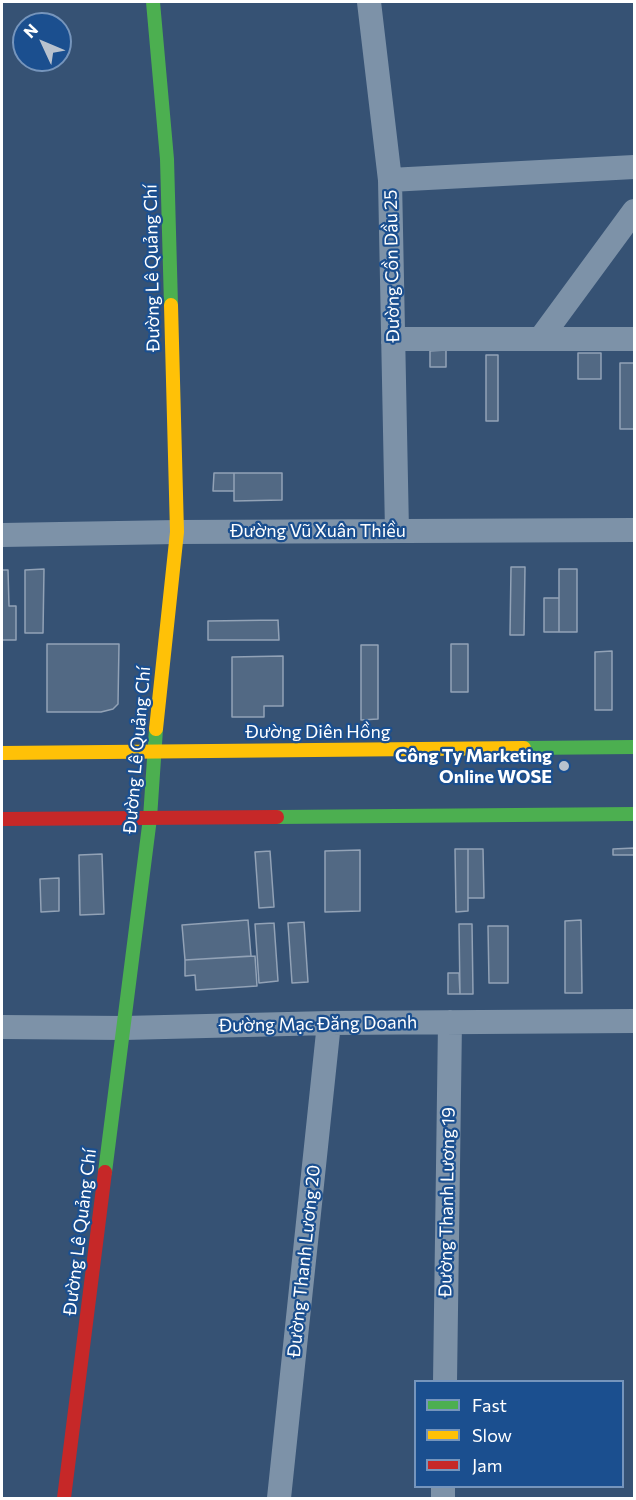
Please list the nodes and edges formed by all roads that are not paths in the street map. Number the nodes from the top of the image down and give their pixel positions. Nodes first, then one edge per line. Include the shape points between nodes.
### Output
1 (153, 2) edge
2 (369, 2) edge
3 (634, 167) edge
4 (390, 180) junction
5 (634, 211) edge
6 (540, 339) junction
7 (634, 339) edge
8 (393, 342) junction
9 (634, 530) edge
10 (397, 531) junction
11 (177, 532) junction
12 (2, 535) edge
13 (634, 747) edge
14 (154, 752) junction
15 (2, 753) edge
16 (634, 814) edge
17 (150, 818) junction
18 (2, 819) edge
19 (634, 1021) edge
20 (450, 1022) junction
21 (329, 1023) junction
22 (2, 1027) edge
23 (123, 1028) junction
24 (445, 1380) edge
25 (64, 1498) edge
26 (279, 1498) edge

1 - 11 street, Đường Lê Quảng Chí via 167,159
2 - 4 street, Đường Cồn Dầu 25
3 - 4 street
4 - 8 street, Đường Cồn Dầu 25
5 - 6 street
6 - 7 street
6 - 8 street
8 - 10 street, Đường Cồn Dầu 25
9 - 10 street, Đường Vũ Xuân Thiều
10 - 11 street, Đường Vũ Xuân Thiều
11 - 12 street, Đường Vũ Xuân Thiều
11 - 14 street, Đường Lê Quảng Chí
13 - 14 street, Đường Diên Hồng
14 - 15 street, Đường Diên Hồng
14 - 17 street, Đường Lê Quảng Chí
16 - 17 street
17 - 18 street
17 - 23 street, Đường Lê Quảng Chí
19 - 20 street, Đường Mạc Đăng Doanh
20 - 21 street, Đường Mạc Đăng Doanh
20 - 24 street, Đường Thanh Lương 19
21 - 23 street, Đường Mạc Đăng Doanh
21 - 26 street, Đường Thanh Lương 20
22 - 23 street, Đường Mạc Đăng Doanh
23 - 25 street, Đường Lê Quảng Chí

